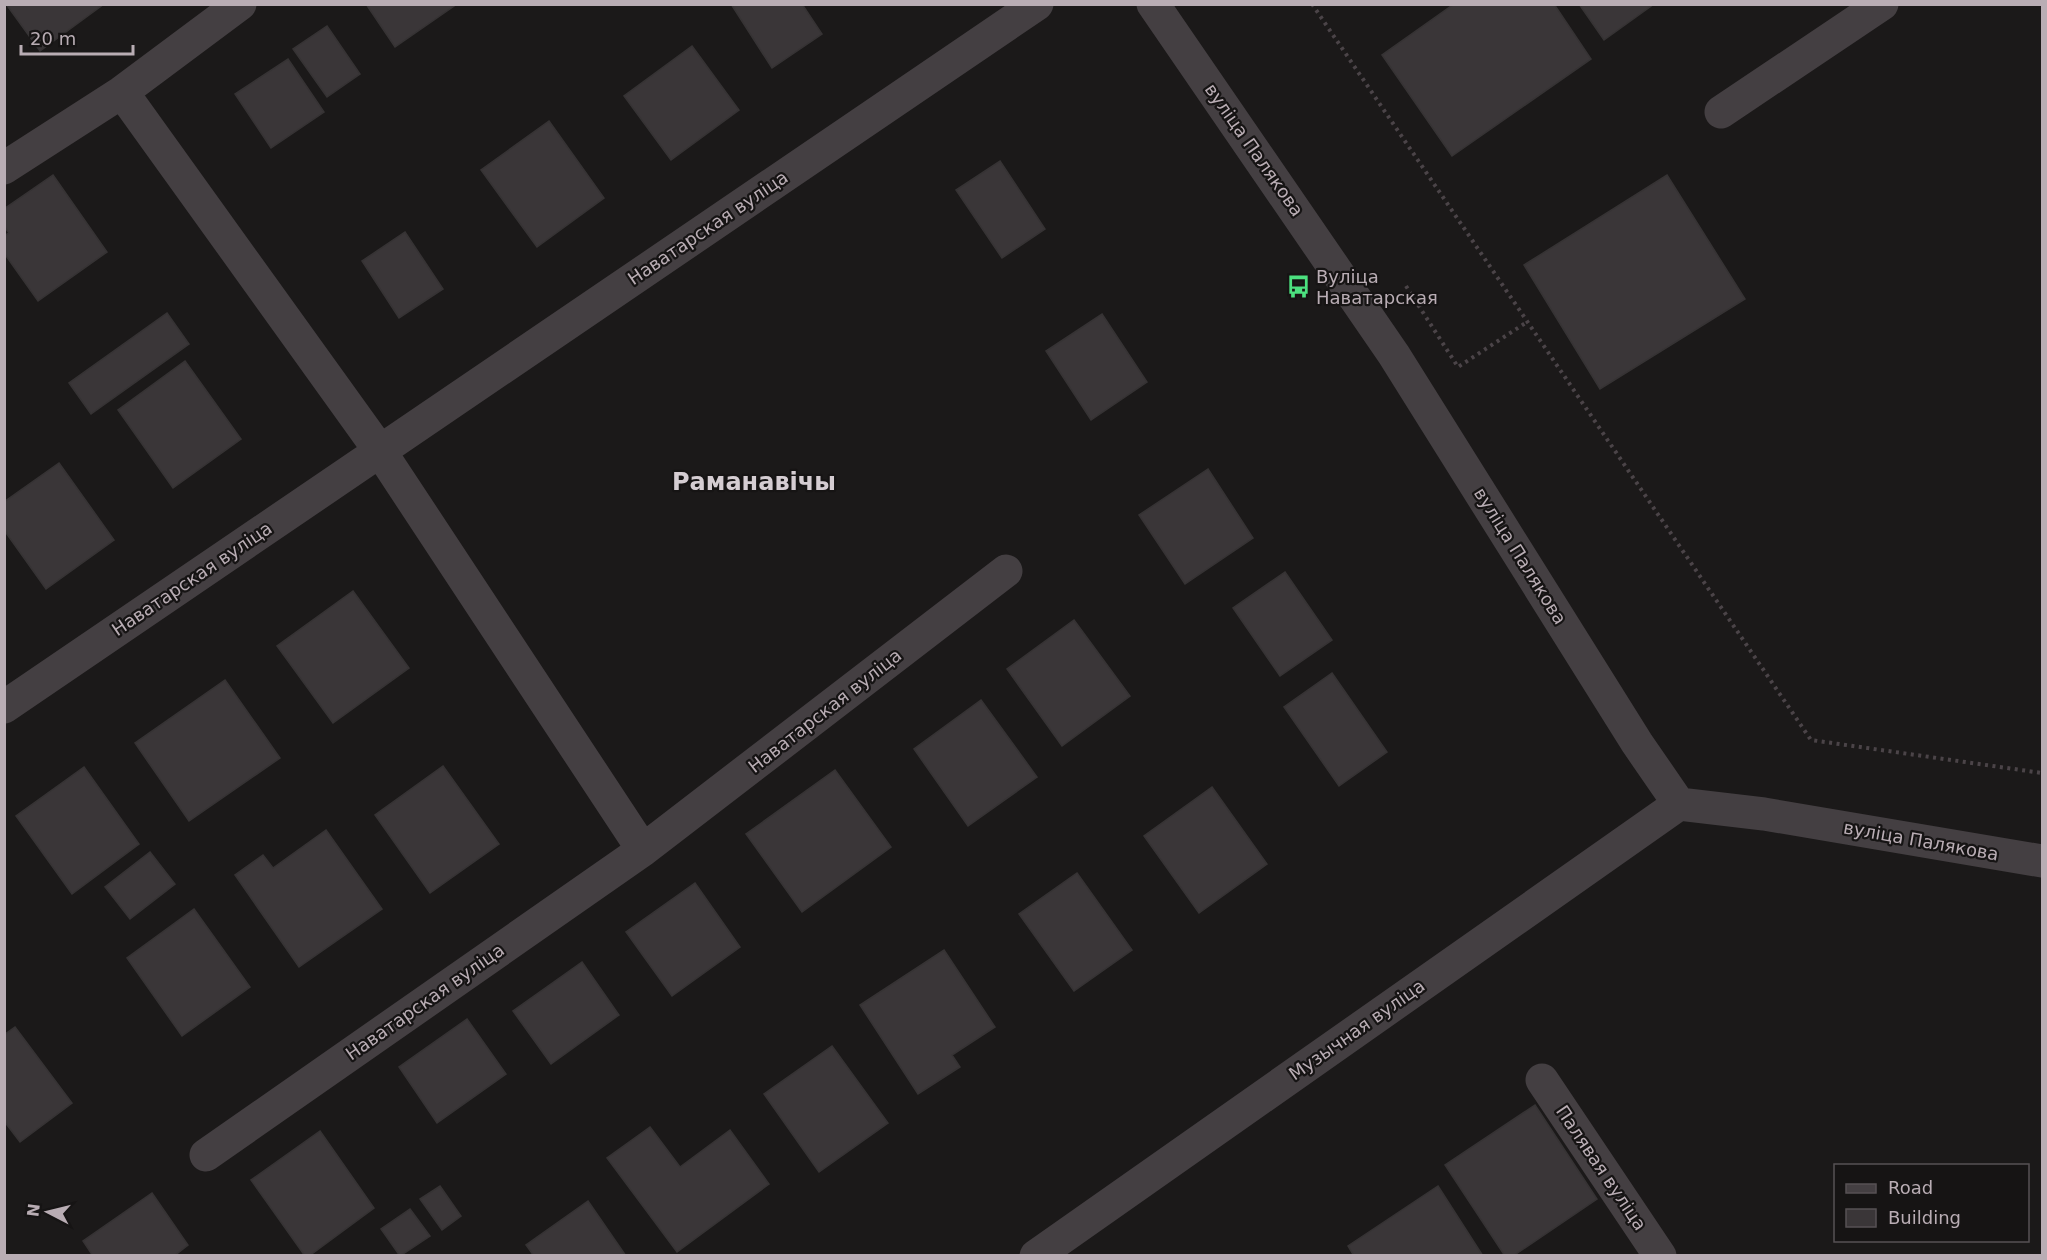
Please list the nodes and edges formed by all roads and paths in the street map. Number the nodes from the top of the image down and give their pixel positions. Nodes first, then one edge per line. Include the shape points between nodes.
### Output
1 (240, 4) edge
2 (1037, 4) edge
3 (1153, 4) edge
4 (1312, 4) edge
5 (1882, 4) edge
6 (122, 92) junction
7 (1721, 112) dead end
8 (4, 168) edge
9 (1406, 286) dead end
10 (1527, 322) junction
11 (380, 451) junction
12 (1006, 571) dead end
13 (4, 707) edge
14 (2043, 773) edge
15 (1679, 804) junction
16 (643, 850) junction
17 (2043, 861) edge
18 (1542, 1080) dead end
19 (206, 1155) dead end
20 (1036, 1256) edge
21 (1660, 1256) edge

1 - 6 street
2 - 11 street, Наватарская вуліца
3 - 15 street, вуліца Палякова via 1394,355
4 - 10 path
5 - 7 street
6 - 8 street
6 - 11 street
9 - 10 path via 1458,367
10 - 14 path via 1811,740
11 - 13 street, Наватарская вуліца
11 - 16 street
12 - 16 street, Наватарская вуліца
15 - 17 street, вуліца Палякова via 1764,814
15 - 20 street, Музычная вуліца
16 - 19 street, Наватарская вуліца
18 - 21 street, Палявая вуліца

